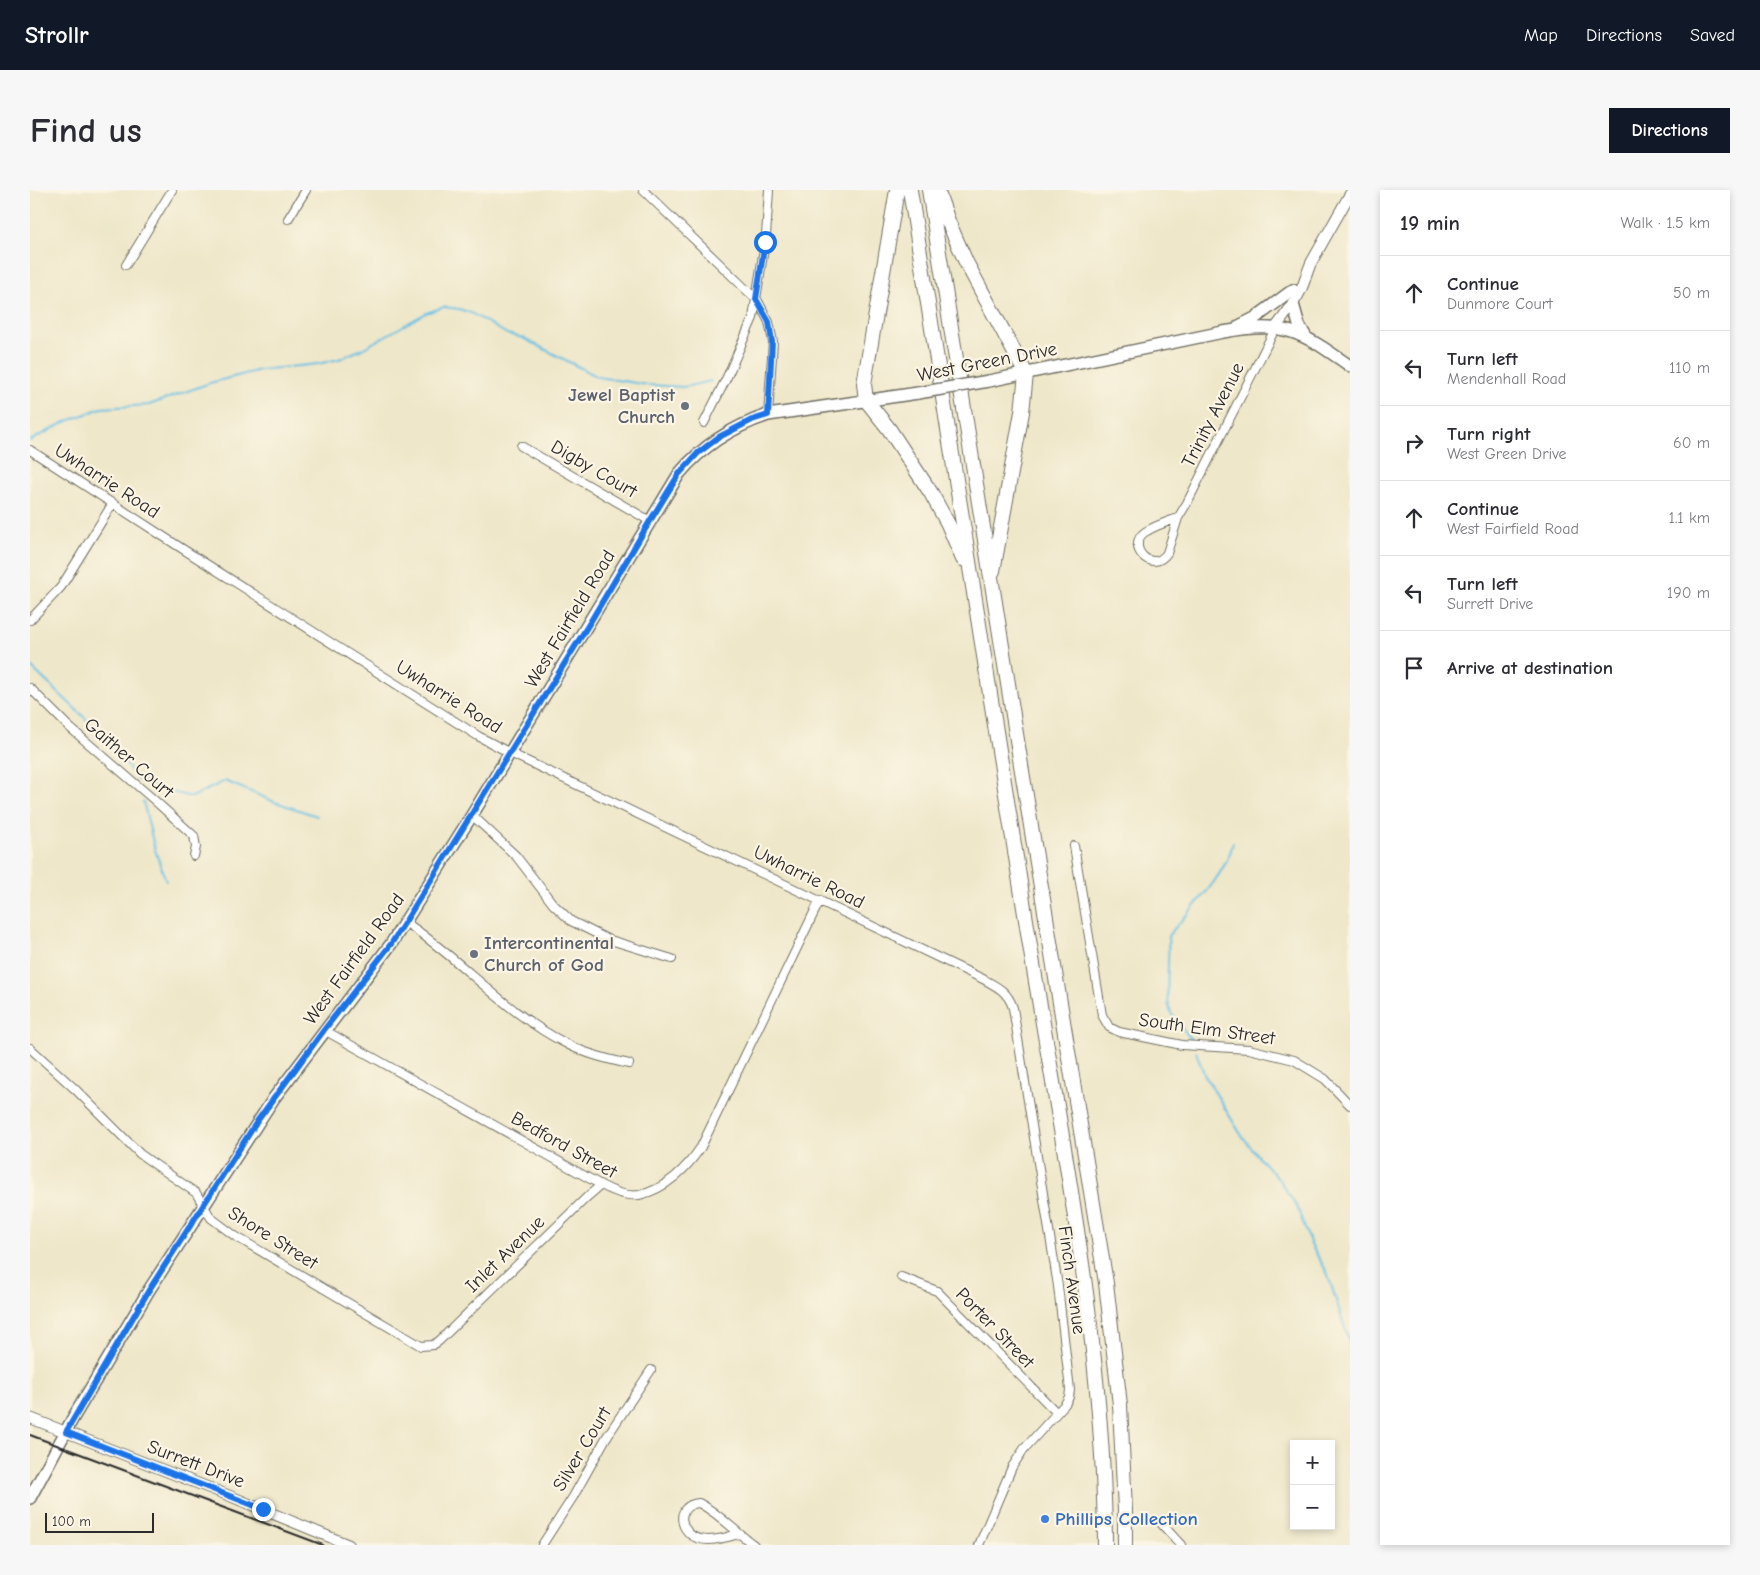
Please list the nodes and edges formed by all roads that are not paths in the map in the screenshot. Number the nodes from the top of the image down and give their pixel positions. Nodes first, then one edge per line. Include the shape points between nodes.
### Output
1 (172, 190) edge
2 (306, 190) edge
3 (644, 190) edge
4 (769, 190) edge
5 (898, 190) edge
6 (910, 190) edge
7 (929, 190) edge
8 (937, 190) edge
9 (1350, 194) edge
10 (288, 219) dead end
11 (126, 265) dead end
12 (1306, 274) junction
13 (1293, 290) junction
14 (756, 299) junction
15 (1293, 304) junction
16 (1276, 327) junction
17 (1229, 331) junction
18 (1306, 337) junction
19 (1332, 354) junction
20 (1350, 366) edge
21 (1026, 374) junction
22 (866, 400) junction
23 (768, 415) junction
24 (704, 422) dead end
25 (709, 444) joint
26 (521, 446) dead end
27 (30, 450) edge
28 (113, 504) junction
29 (1178, 518) junction
30 (650, 521) junction
31 (972, 580) junction
32 (991, 581) junction
33 (30, 620) edge
34 (30, 688) edge
35 (510, 753) junction
36 (472, 815) junction
37 (1074, 846) dead end
38 (194, 856) dead end
39 (820, 900) junction
40 (405, 922) junction
41 (672, 959) dead end
42 (1008, 996) joint
43 (324, 1030) junction
44 (30, 1048) edge
45 (629, 1064) dead end
46 (1350, 1105) edge
47 (601, 1186) junction
48 (203, 1205) junction
49 (901, 1277) dead end
50 (430, 1346) joint
51 (651, 1370) dead end
52 (1057, 1413) junction
53 (30, 1418) edge
54 (66, 1432) junction
55 (30, 1498) edge
56 (1159, 1521) dead end
57 (739, 1534) junction
58 (349, 1545) edge
59 (542, 1545) edge
60 (754, 1545) edge
61 (979, 1545) edge
62 (1105, 1545) edge
63 (1125, 1545) edge
64 (1181, 1545) edge

1 - 11 street
2 - 10 street
3 - 14 street
4 - 14 street
5 - 22 highway via 864,384
6 - 31 highway
7 - 32 highway
8 - 21 highway via 966,262
9 - 12 street, Trinity Avenue
12 - 13 street, Trinity Avenue
12 - 15 street, Trinity Avenue
13 - 16 street, Trinity Avenue
13 - 17 main road via 1255,318
14 - 23 street via 769,322 772,342
14 - 24 street via 750,326
15 - 16 street, Trinity Avenue
15 - 18 main road via 1298,325
16 - 17 main road, West Green Drive
16 - 18 main road, West Green Drive
16 - 19 main road, West Green Drive
16 - 29 street, Trinity Avenue
17 - 21 main road, West Green Drive
18 - 19 main road, West Green Drive
19 - 20 main road, West Green Drive
21 - 22 main road, West Green Drive, bridge
21 - 32 highway
22 - 23 main road, West Green Drive
22 - 31 highway via 931,493
23 - 25 main road, West Green Drive via 731,430
25 - 30 main road, West Fairfield Road via 679,474
26 - 30 street, Digby Court
27 - 28 street, Uwharrie Road
28 - 33 street via 61,587
28 - 35 street, Uwharrie Road via 478,736
29 - 29 street, Trinity Avenue via 1141,536 1138,551 1152,561 1164,557
30 - 35 main road, West Fairfield Road
31 - 62 highway via 1086,1291 1101,1424
32 - 63 highway via 1106,1283 1120,1405
34 - 38 street, Gaither Court via 68,726 194,836
35 - 36 main road, West Fairfield Road
35 - 39 street, Uwharrie Road
36 - 40 main road, West Fairfield Road
36 - 41 street via 516,856 553,904 571,921 607,939
37 - 46 street, South Elm Street via 1102,1015 1109,1027 1182,1045 1249,1049 1294,1060 1325,1079
39 - 42 street, Uwharrie Road via 983,979
39 - 47 street, Bedford Street via 696,1156 671,1179 639,1195 618,1193
40 - 43 main road, West Fairfield Road
40 - 45 street via 544,1032 598,1057
42 - 52 street, Finch Avenue via 1015,1017 1065,1344 1070,1390 1069,1397
43 - 47 street, Bedford Street
43 - 48 main road, West Fairfield Road
44 - 48 street, Shore Street via 140,1154 196,1193
47 - 50 street, Inlet Avenue
48 - 50 street, Shore Street via 211,1218 235,1236 415,1344
48 - 54 main road, West Fairfield Road
49 - 52 street, Porter Street via 937,1291
51 - 59 street, Silver Court
52 - 61 street, Finch Avenue via 1012,1467
53 - 54 street, Surrett Drive
54 - 55 main road, West Fairfield Road
54 - 58 street, Surrett Drive
56 - 64 street
57 - 57 street via 699,1503 685,1509 684,1528 700,1539
57 - 60 street

